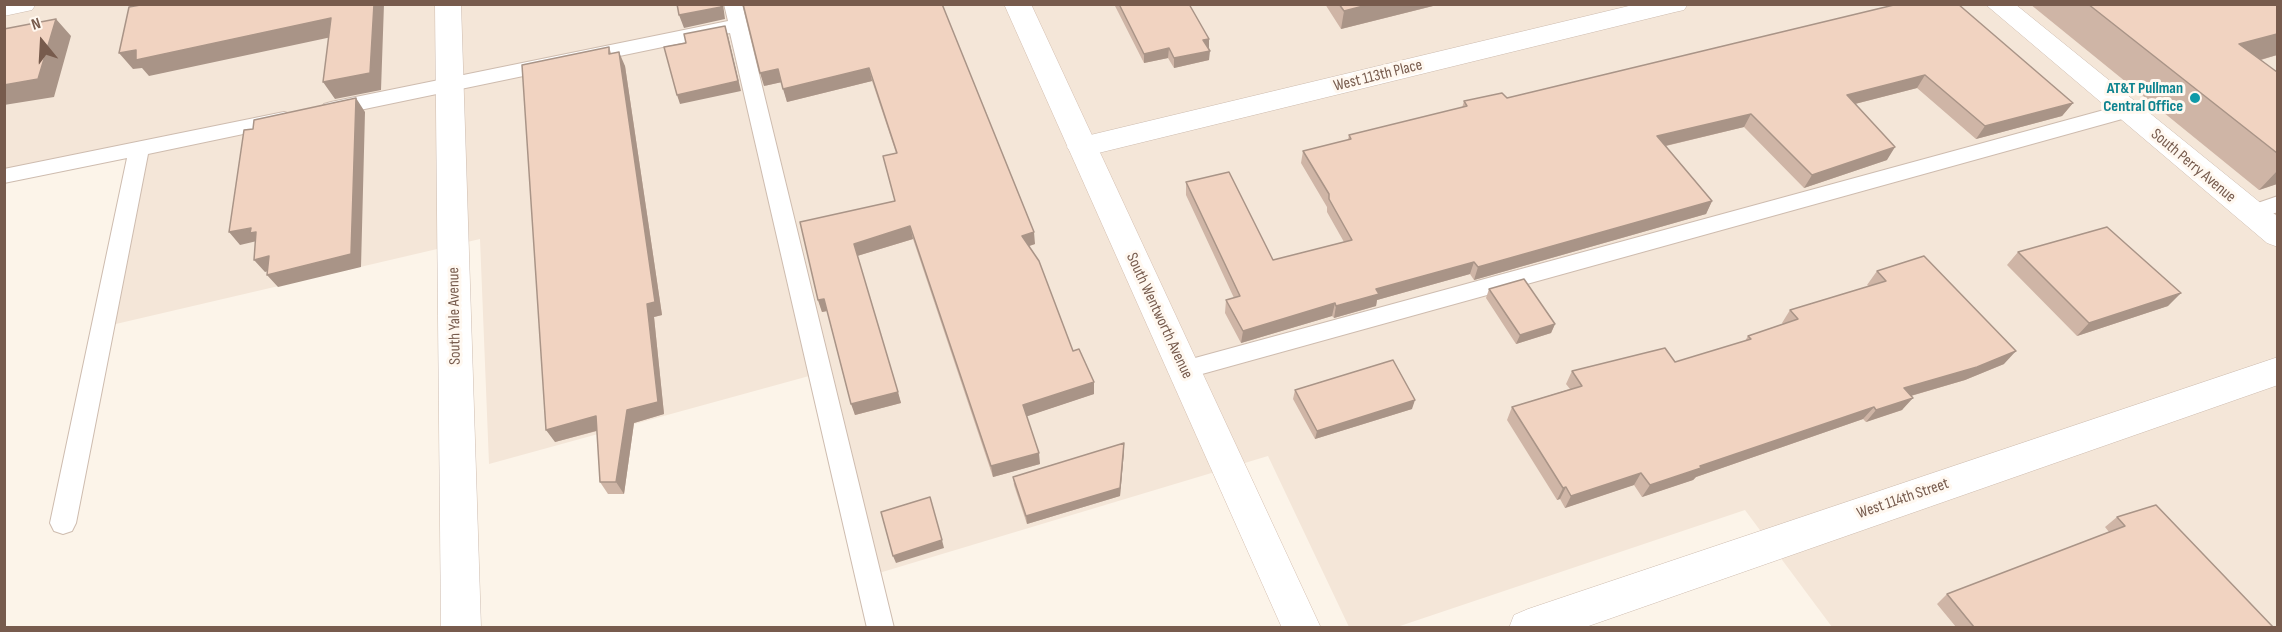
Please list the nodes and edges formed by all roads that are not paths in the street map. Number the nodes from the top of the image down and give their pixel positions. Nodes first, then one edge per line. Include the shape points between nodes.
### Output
1 (23, 4) edge
2 (448, 4) edge
3 (1017, 4) edge
4 (1675, 4) edge
5 (1998, 4) edge
6 (4, 8) edge
7 (735, 15) edge
8 (450, 85) junction
9 (2127, 111) junction
10 (1082, 147) junction
11 (139, 148) junction
12 (4, 176) edge
13 (2277, 204) edge
14 (2250, 213) junction
15 (2277, 236) edge
16 (1184, 370) junction
17 (2277, 371) edge
18 (63, 523) dead end
19 (461, 627) edge
20 (881, 627) edge
21 (1302, 627) edge
22 (1528, 627) edge

1 - 6 street
2 - 8 street, South Yale Avenue
3 - 10 street, South Wentworth Avenue
4 - 10 street, West 113th Place
5 - 9 street, South Perry Avenue
7 - 8 lane
7 - 20 lane
8 - 11 lane
8 - 19 street, South Yale Avenue
9 - 14 street, South Perry Avenue
9 - 16 lane
10 - 16 street, South Wentworth Avenue
11 - 12 lane
11 - 18 lane
13 - 14 lane
14 - 15 street, South Perry Avenue
16 - 21 street, South Wentworth Avenue
17 - 22 street, West 114th Street

